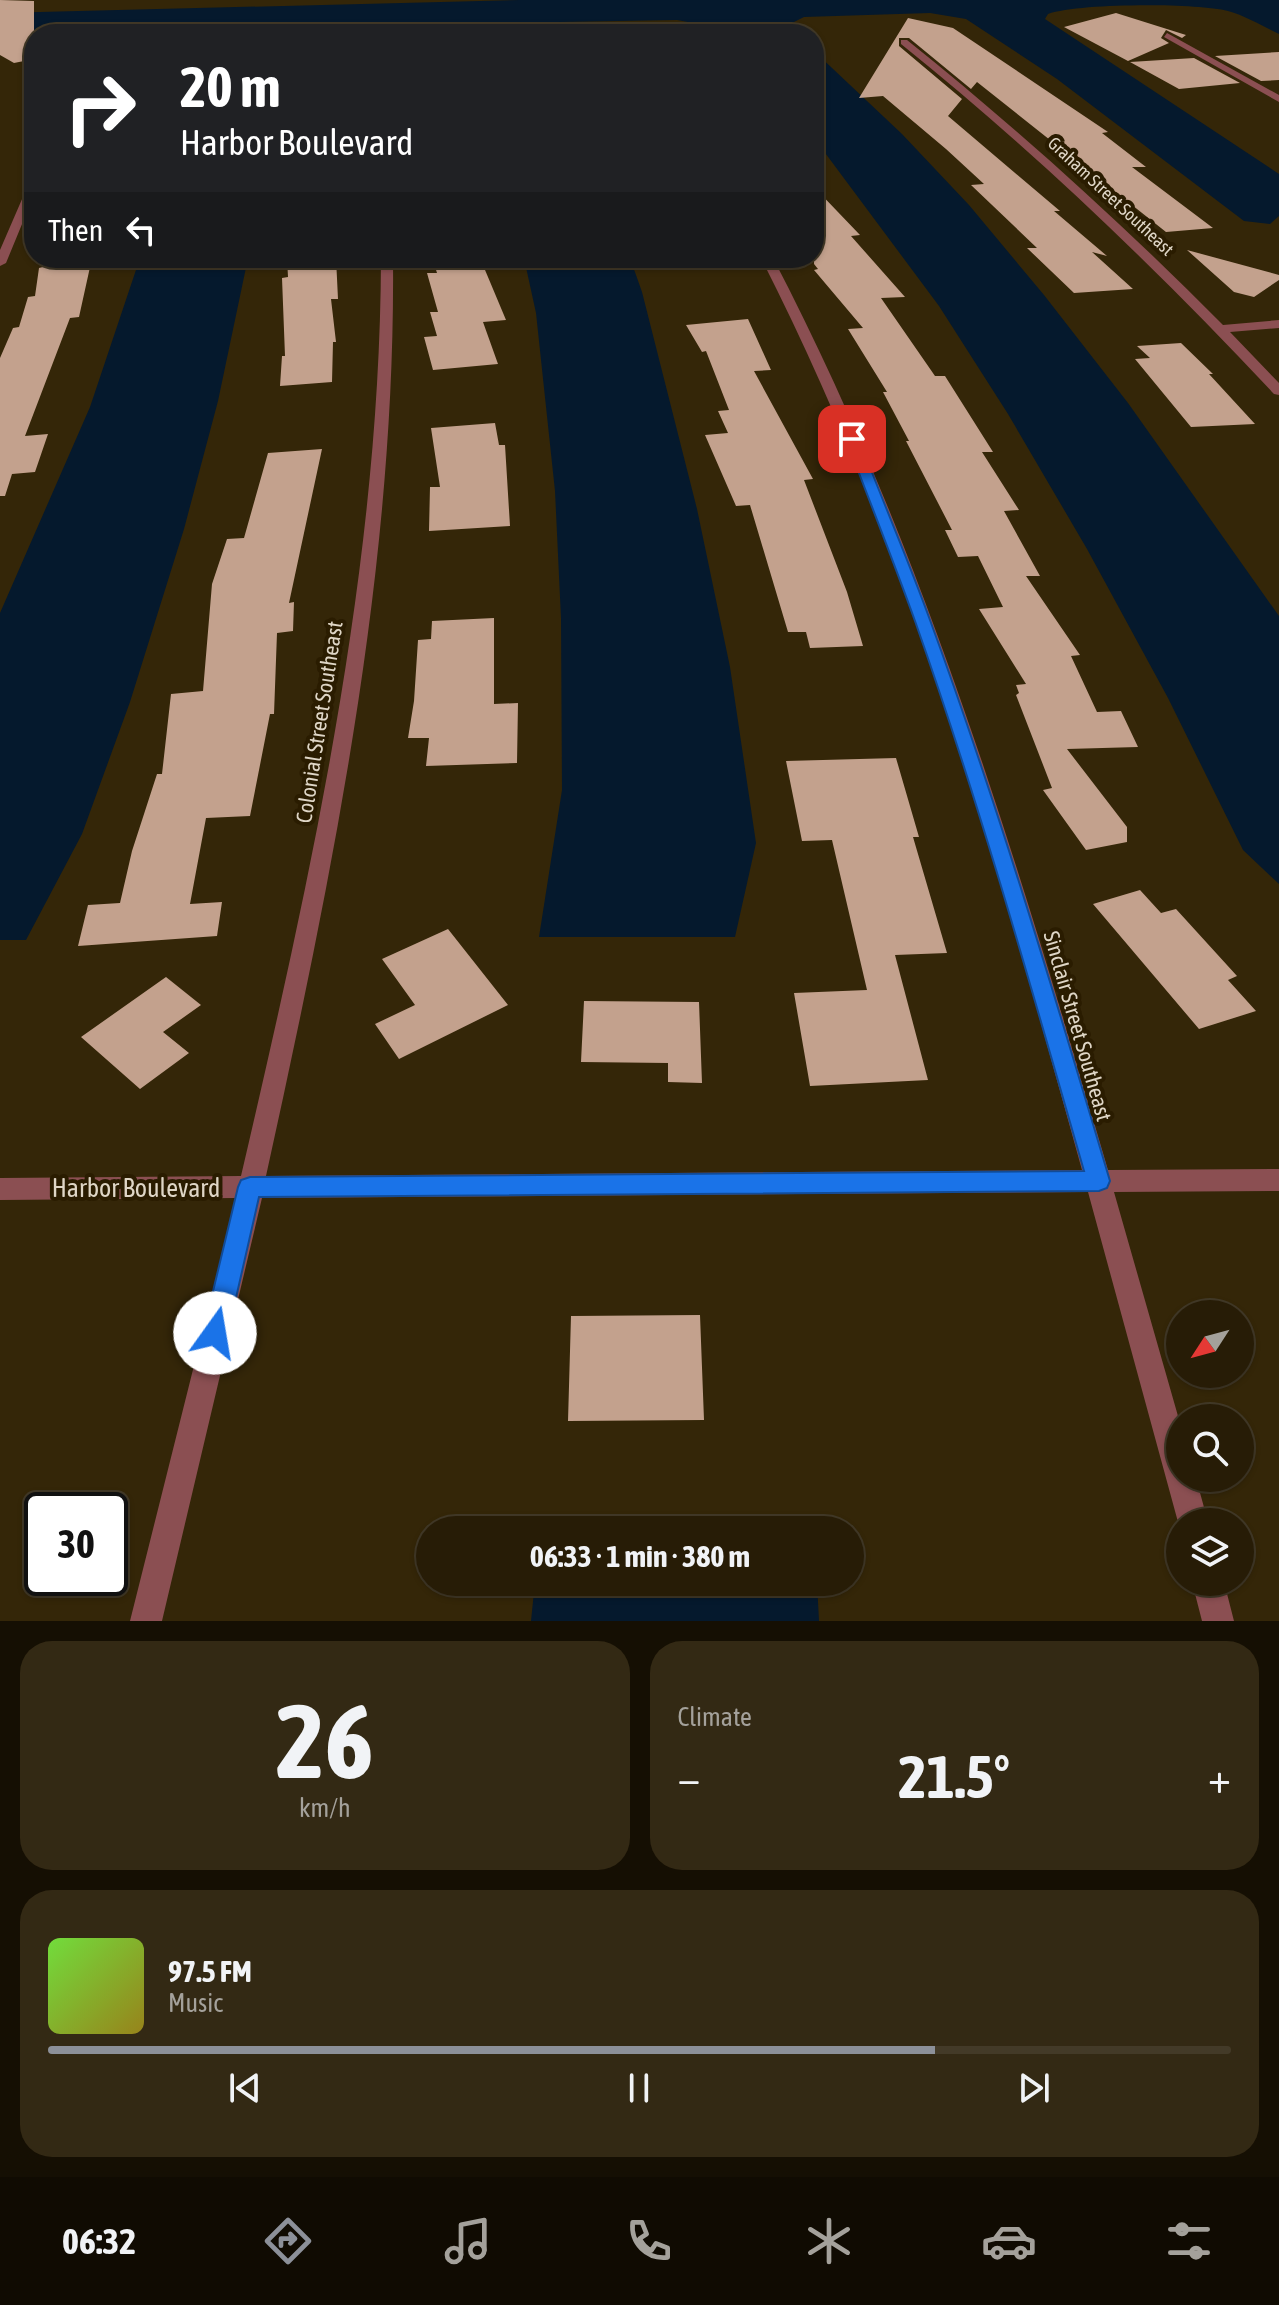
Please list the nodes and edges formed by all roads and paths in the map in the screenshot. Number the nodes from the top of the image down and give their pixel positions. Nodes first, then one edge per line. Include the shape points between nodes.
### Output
1 (1167, 35) dead end
2 (904, 42) dead end
3 (1279, 99) edge
4 (24, 207) edge
5 (0, 263) edge
6 (387, 268) edge
7 (772, 268) edge
8 (1279, 324) edge
9 (1221, 329) junction
10 (1279, 391) edge
11 (1279, 1180) edge
12 (1099, 1181) junction
13 (250, 1187) junction
14 (0, 1189) edge
15 (1166, 1426) edge
16 (1212, 1596) edge
17 (146, 1621) edge
18 (1218, 1621) edge

1 - 3 street
2 - 9 street, Graham Street Southeast via 1047,160
4 - 5 street
6 - 13 street, Colonial Street Southeast via 382,435 359,636 304,949
7 - 12 street, Sinclair Street Southeast via 843,417 922,619 1028,940
8 - 9 street
9 - 10 street, Graham Street Southeast
11 - 12 street, Harbor Boulevard
12 - 13 street, Harbor Boulevard
12 - 15 street, Sinclair Street Southeast
13 - 14 street, Harbor Boulevard
13 - 17 street, Colonial Street Southeast
16 - 18 street

